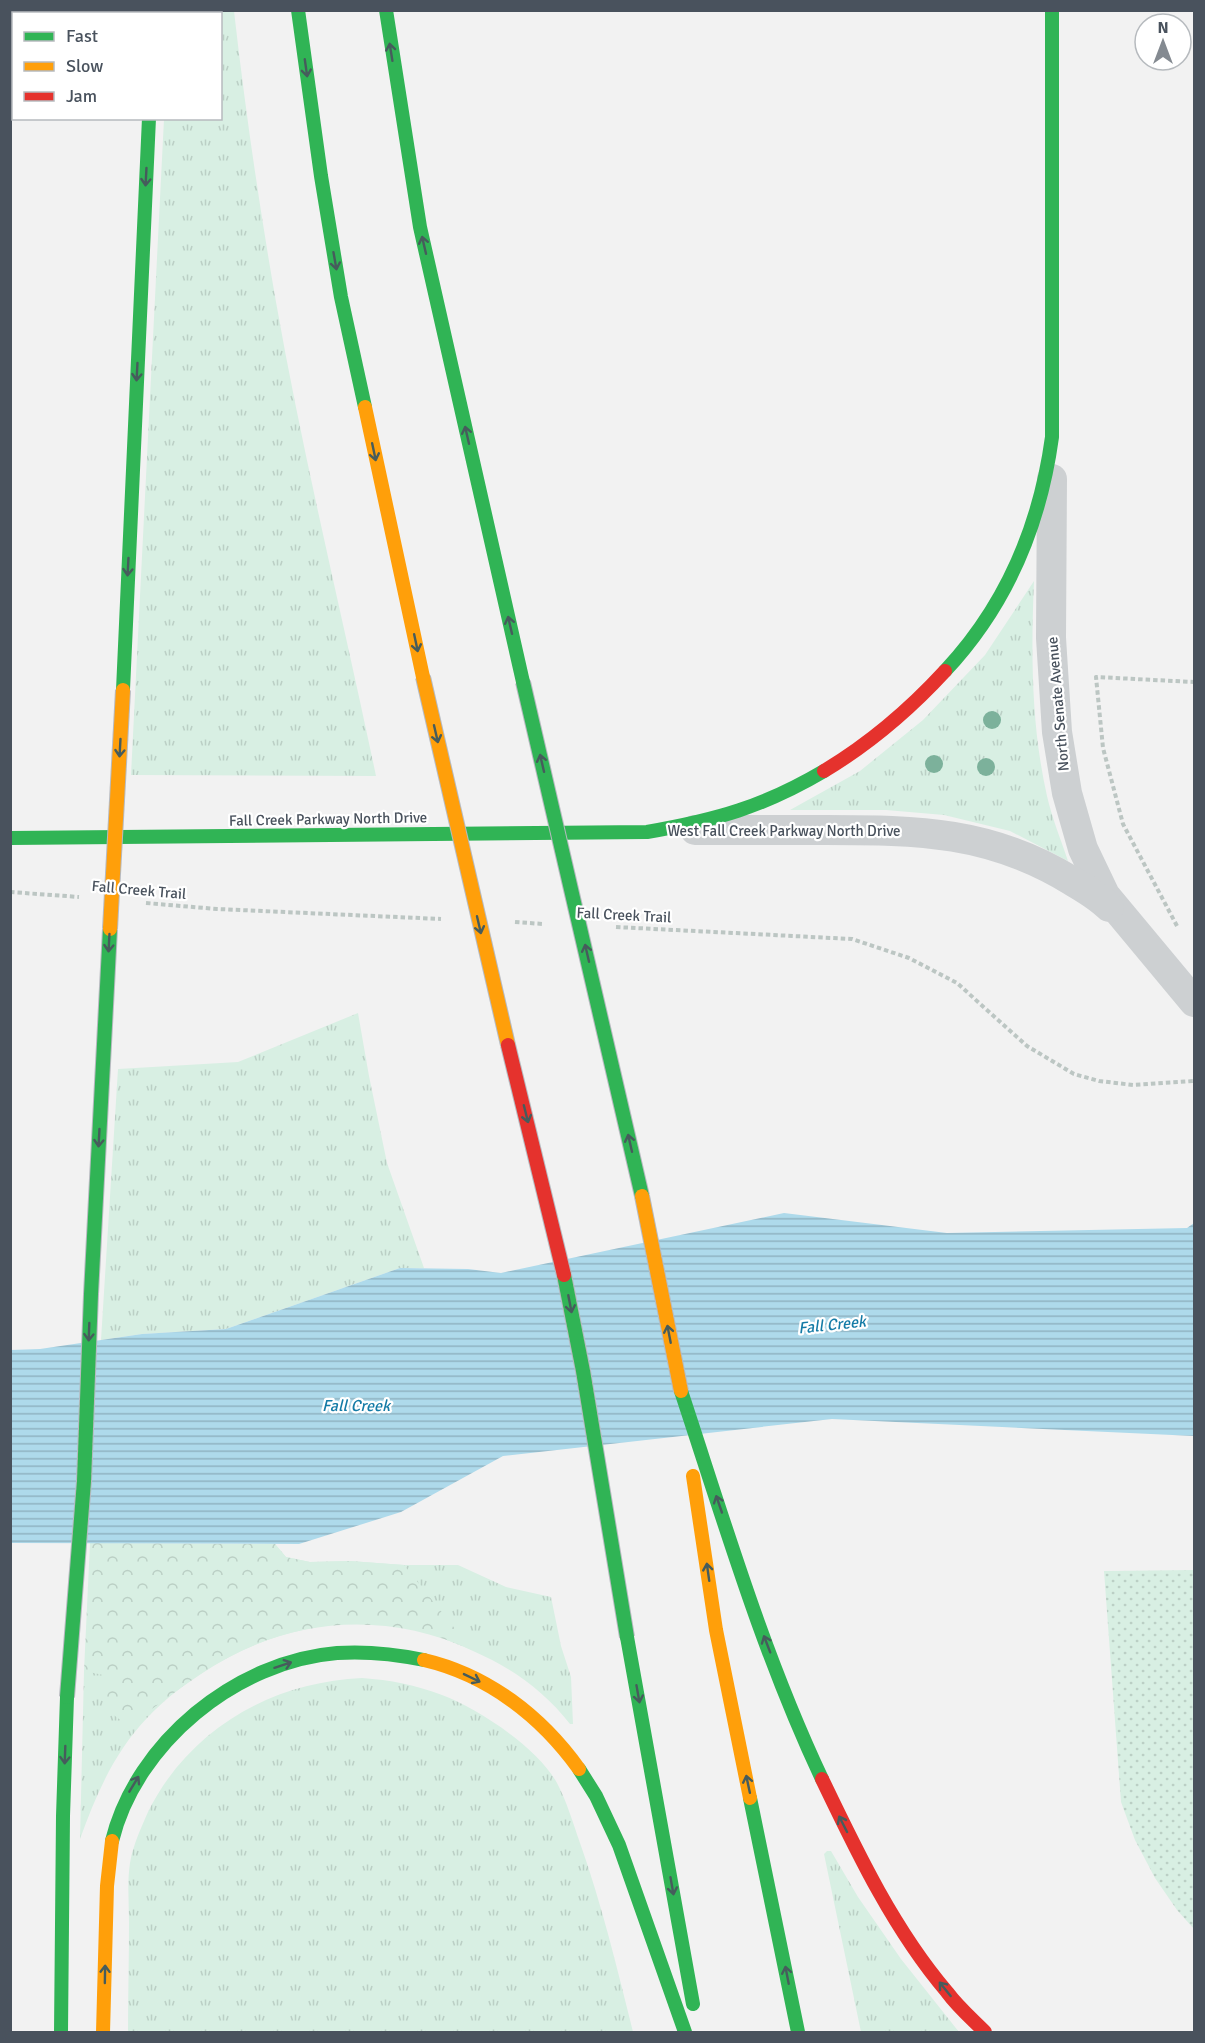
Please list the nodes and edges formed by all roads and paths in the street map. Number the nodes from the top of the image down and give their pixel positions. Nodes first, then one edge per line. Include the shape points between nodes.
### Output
1 (298, 10) edge
2 (386, 10) edge
3 (1052, 10) edge
4 (148, 120) edge
5 (1052, 437) junction
6 (1194, 682) edge
7 (647, 832) junction
8 (10, 838) edge
9 (10, 892) edge
10 (82, 897) dead end
11 (138, 902) dead end
12 (442, 919) dead end
13 (513, 922) dead end
14 (549, 924) dead end
15 (608, 927) dead end
16 (1134, 931) junction
17 (1182, 935) dead end
18 (1194, 1002) edge
19 (1194, 1081) edge
20 (681, 1391) junction
21 (62, 2032) edge
22 (103, 2032) edge
23 (685, 2032) edge
24 (698, 2032) edge
25 (798, 2032) edge
26 (985, 2032) edge

1 -> 24 main road, bridge via 341,297 489,969 560,1254
20 -> 2 main road, bridge via 644,1204 420,227
3 - 5 main road, West Fall Creek Parkway North Drive
4 -> 21 main road, bridge via 84,1481 67,1697
5 - 7 main road, West Fall Creek Parkway North Drive via 1044,486 1016,567 984,623 930,686 868,742 789,792 719,817
5 - 16 street, North Senate Avenue via 1051,638 1057,732 1066,793 1083,849 1105,895
6 - 17 path via 1096,677 1103,748 1123,824
7 - 8 main road, Fall Creek Parkway North Drive
7 - 16 street, West Fall Creek Parkway North Drive via 899,830 949,835 1027,856 1056,871 1104,902
9 - 10 path, Fall Creek Trail
11 - 12 path, Fall Creek Trail
13 - 14 path
15 - 19 path, Fall Creek Trail via 852,939 909,958 957,984 1027,1046 1074,1074 1133,1085
16 - 18 street, North Senate Avenue
25 -> 20 main road via 716,1630
26 -> 20 main road via 946,1992 889,1908 818,1773 758,1619
22 -> 23 main road via 111,1841 119,1814 138,1777 170,1734 220,1696 271,1669 340,1653 390,1653 454,1669 513,1700 550,1733 590,1786 620,1847

